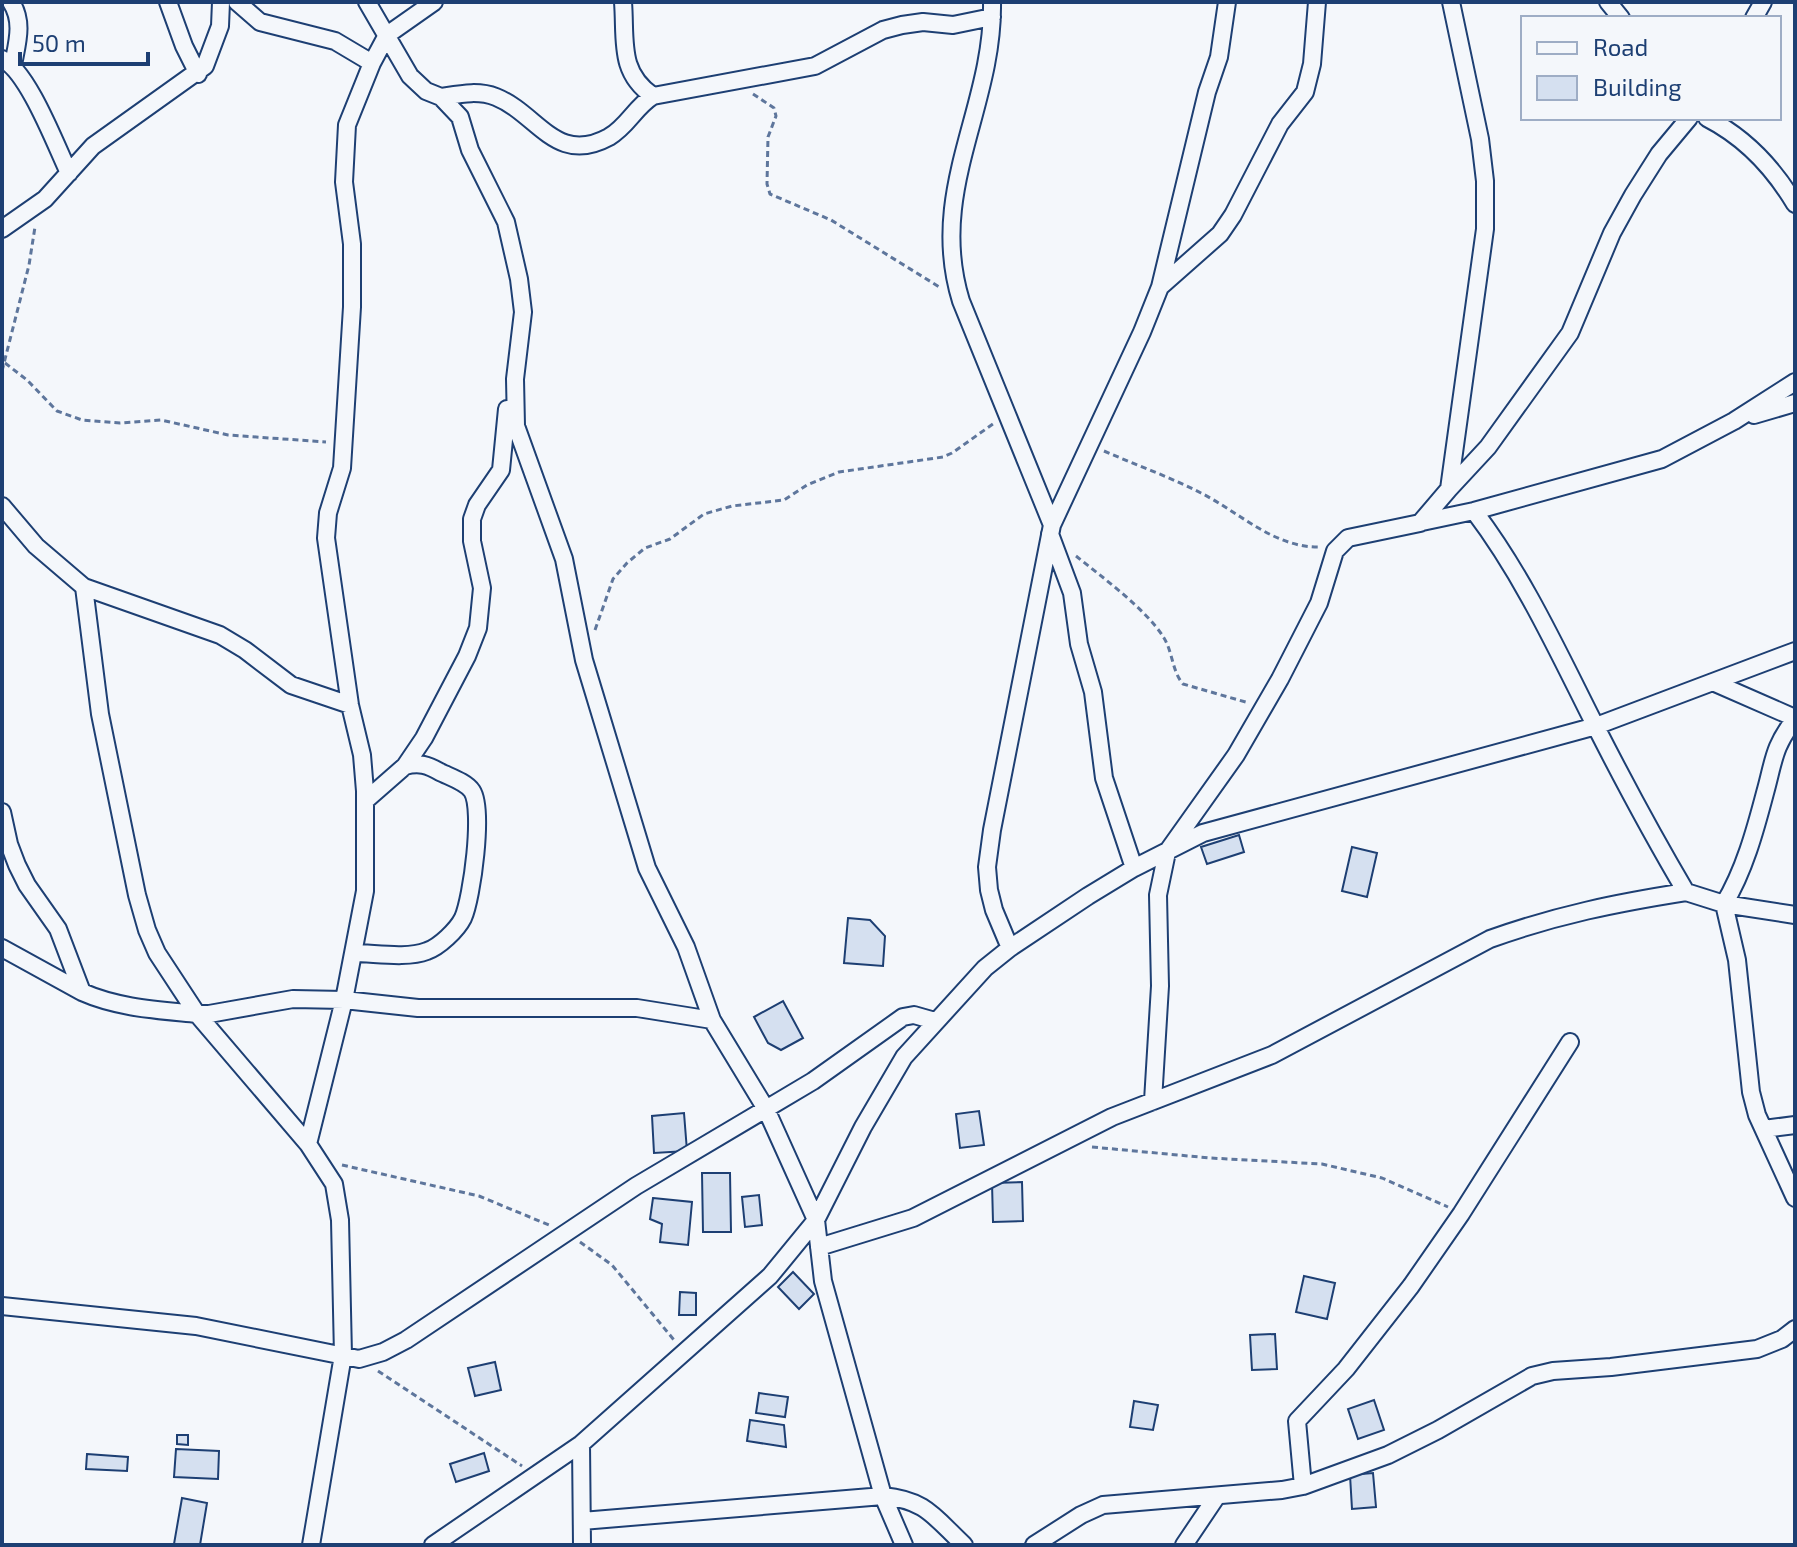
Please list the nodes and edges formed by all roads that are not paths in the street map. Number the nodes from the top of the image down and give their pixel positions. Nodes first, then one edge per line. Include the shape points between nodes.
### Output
1 (11, 2) edge
2 (168, 2) edge
3 (221, 2) edge
4 (237, 2) edge
5 (367, 2) edge
6 (434, 2) edge
7 (623, 2) edge
8 (1227, 2) edge
9 (1317, 2) edge
10 (1451, 2) edge
11 (992, 10) edge
12 (387, 35) junction
13 (7, 62) edge
14 (372, 63) junction
15 (198, 74) junction
16 (653, 96) junction
17 (441, 97) junction
18 (1687, 120) edge
19 (1710, 120) edge
20 (69, 173) junction
21 (1795, 204) edge
22 (2, 229) edge
23 (1160, 287) junction
24 (1795, 382) edge
25 (514, 397) junction
26 (1795, 403) edge
27 (1734, 421) junction
28 (1449, 489) junction
29 (2, 506) edge
30 (1474, 511) junction
31 (1420, 523) junction
32 (1051, 530) junction
33 (84, 587) junction
34 (1795, 651) edge
35 (1715, 683) junction
36 (350, 705) junction
37 (1795, 718) edge
38 (1596, 726) junction
39 (405, 766) junction
40 (365, 801) junction
41 (2, 812) edge
42 (1167, 852) junction
43 (1134, 868) junction
44 (1686, 892) junction
45 (1724, 904) junction
46 (1795, 915) edge
47 (2, 948) edge
48 (1010, 948) junction
49 (353, 953) junction
50 (82, 992) junction
51 (344, 1000) junction
52 (197, 1014) junction
53 (712, 1020) junction
54 (935, 1021) junction
55 (1570, 1042) dead end
56 (1153, 1101) junction
57 (766, 1109) junction
58 (1795, 1125) edge
59 (1764, 1129) junction
60 (313, 1151) junction
61 (1795, 1198) edge
62 (816, 1220) junction
63 (819, 1247) junction
64 (2, 1306) edge
65 (1795, 1329) edge
66 (351, 1357) junction
67 (581, 1444) junction
68 (1303, 1486) junction
69 (883, 1496) junction
70 (1217, 1496) junction
71 (582, 1521) junction
72 (311, 1545) edge
73 (433, 1545) edge
74 (582, 1545) edge
75 (904, 1545) edge
76 (964, 1545) edge
77 (1034, 1545) edge
78 (1184, 1545) edge

1 - 13 street via 20,29
2 - 15 street
3 - 15 street via 210,60
4 - 14 street via 260,22 335,41
5 - 12 street
6 - 12 street
7 - 16 street via 629,69
8 - 23 street via 1219,57
9 - 23 street via 1305,92 1280,124 1220,234
10 - 28 street via 1480,139 1485,229
11 - 16 street via 953,25 923,22 883,30 815,66
11 - 32 street via 989,50 956,175 950,247 961,301
12 - 14 street
12 - 17 street via 410,76
13 - 20 street via 43,116
14 - 36 street via 344,136 353,269 340,480 326,538
15 - 20 street via 93,146
16 - 17 street via 624,127 579,146 554,139 498,98 475,93
17 - 25 street via 460,117 470,150 506,222 523,312
18 - 28 street via 1659,154 1612,233 1570,333 1488,447
19 - 21 street via 1763,159
20 - 22 street via 37,206
23 - 32 street
24 - 27 street
25 - 39 street via 507,409 501,470 472,519 482,588 478,628
25 - 53 street via 519,436 564,559 584,660 647,868 686,947
26 - 27 street
27 - 30 street via 1641,467
28 - 31 street
29 - 33 street via 36,546
30 - 31 street
30 - 38 street via 1538,611
31 - 42 street via 1339,544 1314,615 1264,707
32 - 43 street via 1072,593 1104,778
32 - 48 street via 987,867 994,910
33 - 36 street via 220,635 291,685
33 - 52 street via 100,714 137,895 157,953
34 - 35 street
35 - 37 street
35 - 38 street
36 - 40 street via 362,755
37 - 45 street via 1775,750 1749,846
38 - 42 street via 1203,833
38 - 44 street
39 - 40 street
39 - 49 street via 428,765 472,791 473,883 463,918 435,947 415,954
40 - 49 street via 365,891
41 - 50 street via 17,865 58,929
42 - 43 street
42 - 56 street via 1158,895 1160,986
43 - 48 street
44 - 45 street
44 - 56 street via 1607,904 1490,939 1272,1055
45 - 46 street
45 - 59 street via 1737,960 1751,1092
47 - 50 street
48 - 54 street
49 - 51 street
50 - 52 street via 144,1009
51 - 52 street via 293,999
51 - 53 street via 418,1008 637,1008
51 - 60 street
52 - 60 street
53 - 57 street
54 - 57 street via 903,1017
54 - 62 street via 904,1057
55 - 68 street via 1411,1286 1297,1421
56 - 63 street via 913,1218
57 - 62 street
57 - 66 street via 663,1169 406,1340 383,1352
58 - 59 street
59 - 61 street
60 - 66 street via 334,1184
62 - 63 street
62 - 67 street via 770,1276
63 - 69 street via 823,1281
64 - 66 street via 196,1326
65 - 68 street via 1757,1349 1532,1376 1388,1455
66 - 72 street
67 - 71 street
67 - 73 street
68 - 70 street
69 - 71 street
69 - 75 street
69 - 76 street via 923,1506
70 - 77 street via 1103,1505
70 - 78 street
71 - 74 street

